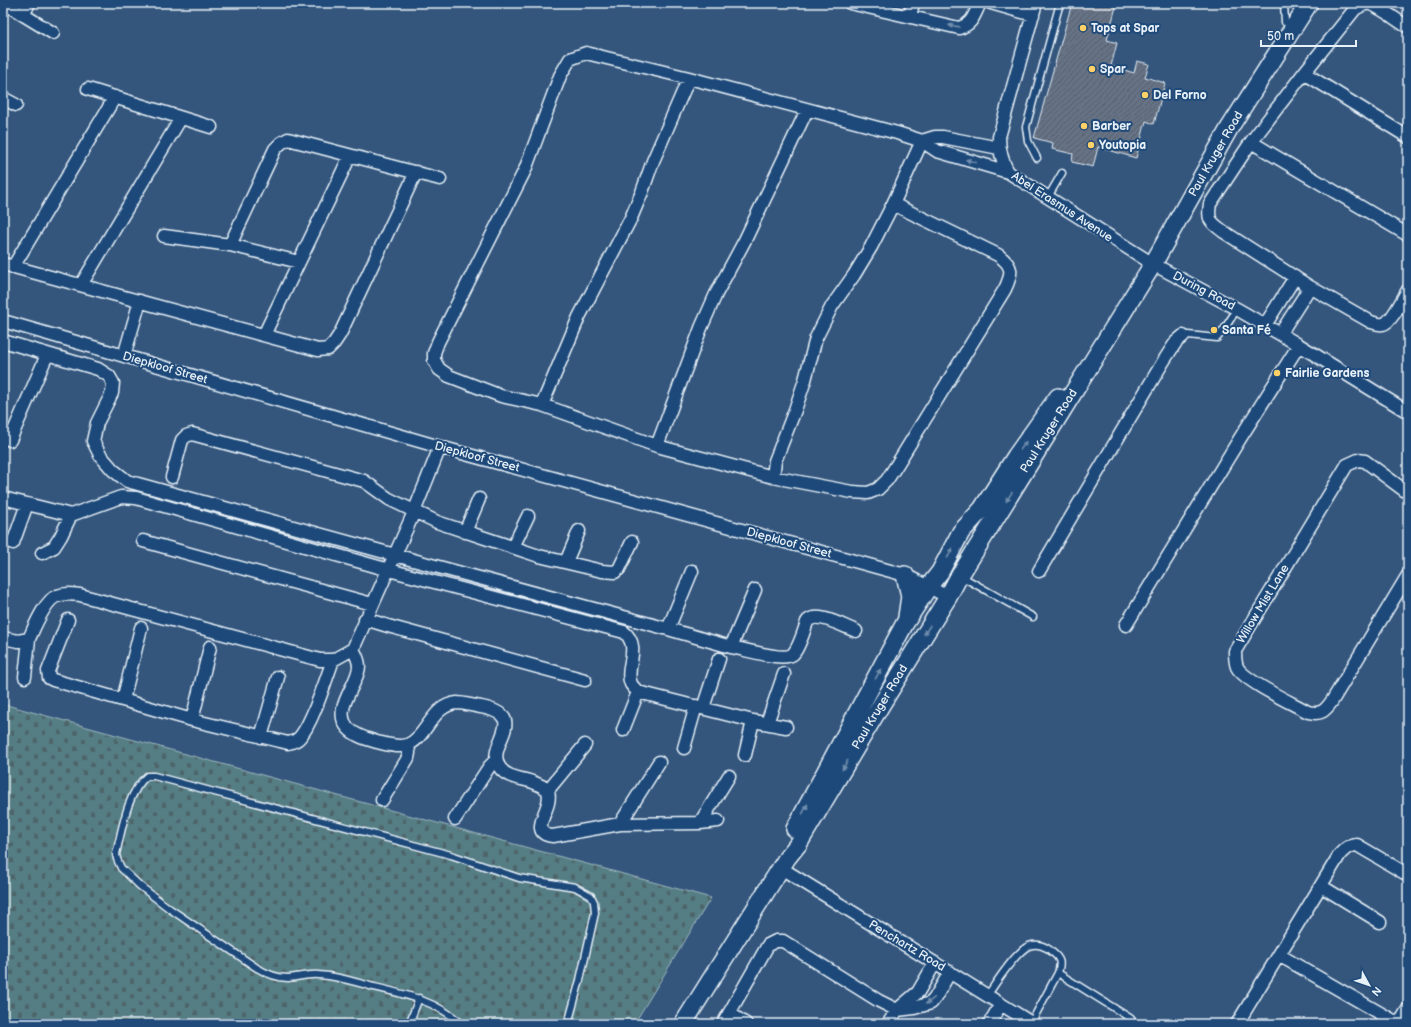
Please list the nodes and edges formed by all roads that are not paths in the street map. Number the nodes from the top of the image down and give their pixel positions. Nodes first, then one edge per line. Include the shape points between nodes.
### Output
1 (4, 3) edge
2 (850, 3) edge
3 (913, 3) edge
4 (980, 3) edge
5 (991, 3) edge
6 (1036, 3) edge
7 (1060, 3) edge
8 (1284, 3) edge
9 (1296, 3) edge
10 (1309, 3) edge
11 (26, 8) edge
12 (1032, 15) junction
13 (910, 16) junction
14 (1285, 22) junction
15 (1408, 27) edge
16 (54, 33) dead end
17 (1304, 72) junction
18 (689, 78) junction
19 (88, 89) dead end
20 (115, 97) junction
21 (3, 98) edge
22 (16, 105) dead end
23 (807, 110) junction
24 (181, 118) junction
25 (211, 127) dead end
26 (1408, 137) edge
27 (922, 141) junction
28 (1251, 142) junction
29 (998, 148) junction
30 (350, 156) junction
31 (1037, 158) dead end
32 (416, 172) junction
33 (1008, 172) junction
34 (1062, 174) dead end
35 (440, 179) dead end
36 (1048, 197) junction
37 (893, 204) junction
38 (1408, 235) edge
39 (164, 236) dead end
40 (230, 245) junction
41 (1148, 261) junction
42 (299, 262) junction
43 (8, 265) edge
44 (1295, 277) junction
45 (81, 285) junction
46 (1310, 287) junction
47 (1408, 290) edge
48 (140, 301) junction
49 (1237, 309) junction
50 (3, 321) edge
51 (1265, 325) junction
52 (1280, 334) junction
53 (264, 335) junction
54 (1183, 336) joint
55 (3, 341) edge
56 (1299, 345) junction
57 (47, 355) junction
58 (124, 356) junction
59 (542, 405) junction
60 (1408, 412) edge
61 (10, 440) dead end
62 (657, 446) junction
63 (440, 447) junction
64 (172, 477) dead end
65 (773, 477) junction
66 (1408, 491) edge
67 (3, 498) edge
68 (479, 499) dead end
69 (27, 504) junction
70 (414, 512) junction
71 (71, 515) junction
72 (528, 516) dead end
73 (580, 531) dead end
74 (465, 532) junction
75 (143, 541) dead end
76 (632, 542) dead end
77 (13, 543) dead end
78 (513, 547) junction
79 (42, 553) dead end
80 (394, 554) junction
81 (566, 562) junction
82 (389, 570) junction
83 (692, 571) dead end
84 (1039, 571) dead end
85 (905, 575) junction
86 (959, 575) junction
87 (1408, 575) edge
88 (929, 586) junction
89 (755, 590) dead end
90 (948, 597) junction
91 (372, 604) junction
92 (1033, 617) dead end
93 (366, 619) junction
94 (68, 620) dead end
95 (905, 624) junction
96 (1126, 625) dead end
97 (141, 628) dead end
98 (668, 629) junction
99 (856, 631) dead end
100 (3, 638) edge
101 (29, 639) junction
102 (731, 646) junction
103 (210, 647) dead end
104 (353, 649) junction
105 (333, 660) junction
106 (719, 660) dead end
107 (784, 674) dead end
108 (25, 677) dead end
109 (278, 677) dead end
110 (585, 680) dead end
111 (638, 692) junction
112 (123, 700) junction
113 (699, 707) junction
114 (192, 720) junction
115 (753, 721) junction
116 (767, 723) junction
117 (786, 727) dead end
118 (623, 730) dead end
119 (261, 737) junction
120 (408, 745) junction
121 (585, 745) dead end
122 (684, 748) dead end
123 (745, 755) dead end
124 (496, 760) junction
125 (659, 762) dead end
126 (729, 776) dead end
127 (548, 790) junction
128 (382, 800) dead end
129 (456, 819) dead end
130 (718, 821) dead end
131 (700, 823) junction
132 (620, 824) junction
133 (784, 863) junction
134 (1408, 875) edge
135 (1321, 886) junction
136 (1380, 922) dead end
137 (1279, 955) junction
138 (935, 963) junction
139 (950, 972) junction
140 (1058, 973) junction
141 (987, 996) junction
142 (419, 998) junction
143 (1001, 1004) junction
144 (1408, 1009) edge
145 (897, 1010) junction
146 (729, 1013) junction
147 (1032, 1023) edge
148 (409, 1024) edge
149 (462, 1024) edge
150 (568, 1024) edge
151 (683, 1024) edge
152 (722, 1024) edge
153 (746, 1024) edge
154 (888, 1024) edge
155 (989, 1024) edge
156 (1135, 1024) edge
157 (1237, 1024) edge
158 (1399, 1024) edge

1 - 11 street
2 - 13 street
3 - 13 street
4 -> 13 street via 967,26 959,28
5 - 12 street
6 - 12 street
7 - 31 lane via 1026,127 1028,141
8 - 14 lane
9 - 14 street, Paul Kruger Road
10 - 41 street, Paul Kruger Road
11 - 16 street
12 - 29 street
14 - 41 street, Paul Kruger Road via 1180,195
15 - 17 street via 1376,6 1362,5 1348,16
17 - 26 street
17 - 28 street
18 - 23 street
18 - 59 street via 631,218 579,317
18 - 59 street via 586,54 570,59 560,76 526,170 438,342 434,360 439,369 449,376 501,396
19 - 20 street
20 - 24 street
20 - 43 street
21 - 22 street
23 - 27 street
23 - 62 street via 745,240 719,288
24 - 25 street
24 - 45 street
27 - 29 street via 943,137
33 -> 27 street via 937,151
27 - 37 street
28 - 38 street
28 - 44 street via 1210,204 1209,218 1224,232
29 - 33 street, Abel Erasmus Avenue
30 - 32 street
30 - 40 street via 288,140 280,143
30 - 42 street
32 - 35 street
32 - 53 street via 334,343 328,349 318,350
33 - 36 street, Abel Erasmus Avenue
34 - 36 lane
36 - 41 street, Abel Erasmus Avenue
37 - 65 street via 871,247 832,306 816,338 805,380 775,461
37 - 65 street via 998,255 1010,267 1009,280 896,466 878,489 868,493 852,492
39 - 40 street
40 - 42 street
41 - 49 street, During Road
41 -> 86 street, Paul Kruger Road
88 -> 41 street, Paul Kruger Road via 940,572 961,532 982,509
42 - 53 street
43 - 45 street
44 - 46 street
44 - 51 street
45 - 48 street
46 - 47 street via 1379,325 1391,319
46 - 52 street
48 - 53 street
48 - 58 street
49 - 51 street, During Road
49 - 54 lane via 1217,338
50 - 58 street, Diepkloof Street
51 - 52 street, During Road
52 - 56 street, During Road
54 - 84 street via 1163,362
55 - 57 street
56 - 60 street, During Road
56 - 96 street
57 - 61 street
57 - 80 street via 98,369 109,376 113,383 112,393 97,423 93,441 100,455 127,481
58 - 63 street, Diepkloof Street
59 - 62 street
62 - 65 street
63 - 70 street
63 - 85 street, Diepkloof Street
64 - 70 street via 182,440 192,434 364,481 388,499
66 - 87 street, Willow Mist Lane via 1365,461 1358,460 1347,465 1235,652 1237,667 1252,681 1308,712 1314,714 1326,709
67 - 69 street
68 - 74 street
69 - 71 street
69 - 77 street
70 - 74 street
70 - 80 street
71 - 79 street via 54,547
71 - 82 street via 121,497 136,498
72 - 78 street
73 - 81 street
74 - 78 street
75 - 91 street
76 - 81 street via 619,569 615,572
78 - 81 street
80 - 82 street
80 - 98 street
82 - 91 street
82 - 111 street via 624,632 632,643 630,678 631,684
83 - 98 street
85 - 88 street, Diepkloof Street
85 - 95 street via 910,596
86 - 90 street, Paul Kruger Road
86 - 92 lane
88 - 90 street, Diepkloof Street
88 - 95 street, Paul Kruger Road
89 - 102 street
90 -> 133 street, Paul Kruger Road via 799,843
91 - 93 street
93 - 104 street
93 - 110 street
94 - 112 street via 48,671 49,678
133 -> 95 street, Paul Kruger Road via 790,838
97 - 112 street
98 - 102 street
99 - 102 street via 835,622 813,617 807,622 796,649 789,656 771,655
100 - 101 street via 18,641
101 - 105 street via 47,605 55,596 66,594 80,595 320,660
101 - 108 street
103 - 114 street
104 - 105 street
104 - 120 street via 359,667 343,708 342,718 355,734 367,739 396,746
105 - 119 street via 308,724 300,737 288,743
106 - 113 street
107 - 116 street
109 - 119 street
111 - 113 street
111 - 118 street
112 - 114 street
113 - 115 street
113 - 122 street
114 - 119 street
115 - 116 street
115 - 123 street
116 - 117 street
120 - 124 street via 438,712 458,703 485,708 502,715 506,723
120 - 128 street via 408,758
121 - 127 street
124 - 127 street via 500,768 509,775 534,782
124 - 129 street
125 - 132 street
126 - 131 street
127 - 132 street via 548,803 541,830 547,836
130 - 131 street
131 - 132 street
133 - 138 street, Penchartz Road
133 - 151 street, Paul Kruger Road
134 - 135 street via 1357,845 1351,845 1340,854
135 - 136 street
135 - 137 street
137 - 157 street
137 - 158 street
138 - 139 street, Penchartz Road
138 - 145 street via 918,992
139 - 141 street, Penchartz Road
139 -> 145 street via 931,1003
140 - 141 lane via 1059,960 1052,952 1045,947 1031,946 1017,956
140 - 147 lane
140 - 156 lane via 1130,1018
141 - 143 street, Penchartz Road
142 - 148 lane
142 - 149 lane via 445,1010
142 - 150 lane via 331,976 302,975 289,978 268,974 170,910 121,868 117,859 126,813 142,780 147,776 154,776 451,855 519,878 575,887 591,896 595,913
143 - 147 street, Penchartz Road
143 - 155 street
144 - 158 street
145 - 146 street via 779,940 768,945
145 - 154 street
146 - 152 street
146 - 153 street

